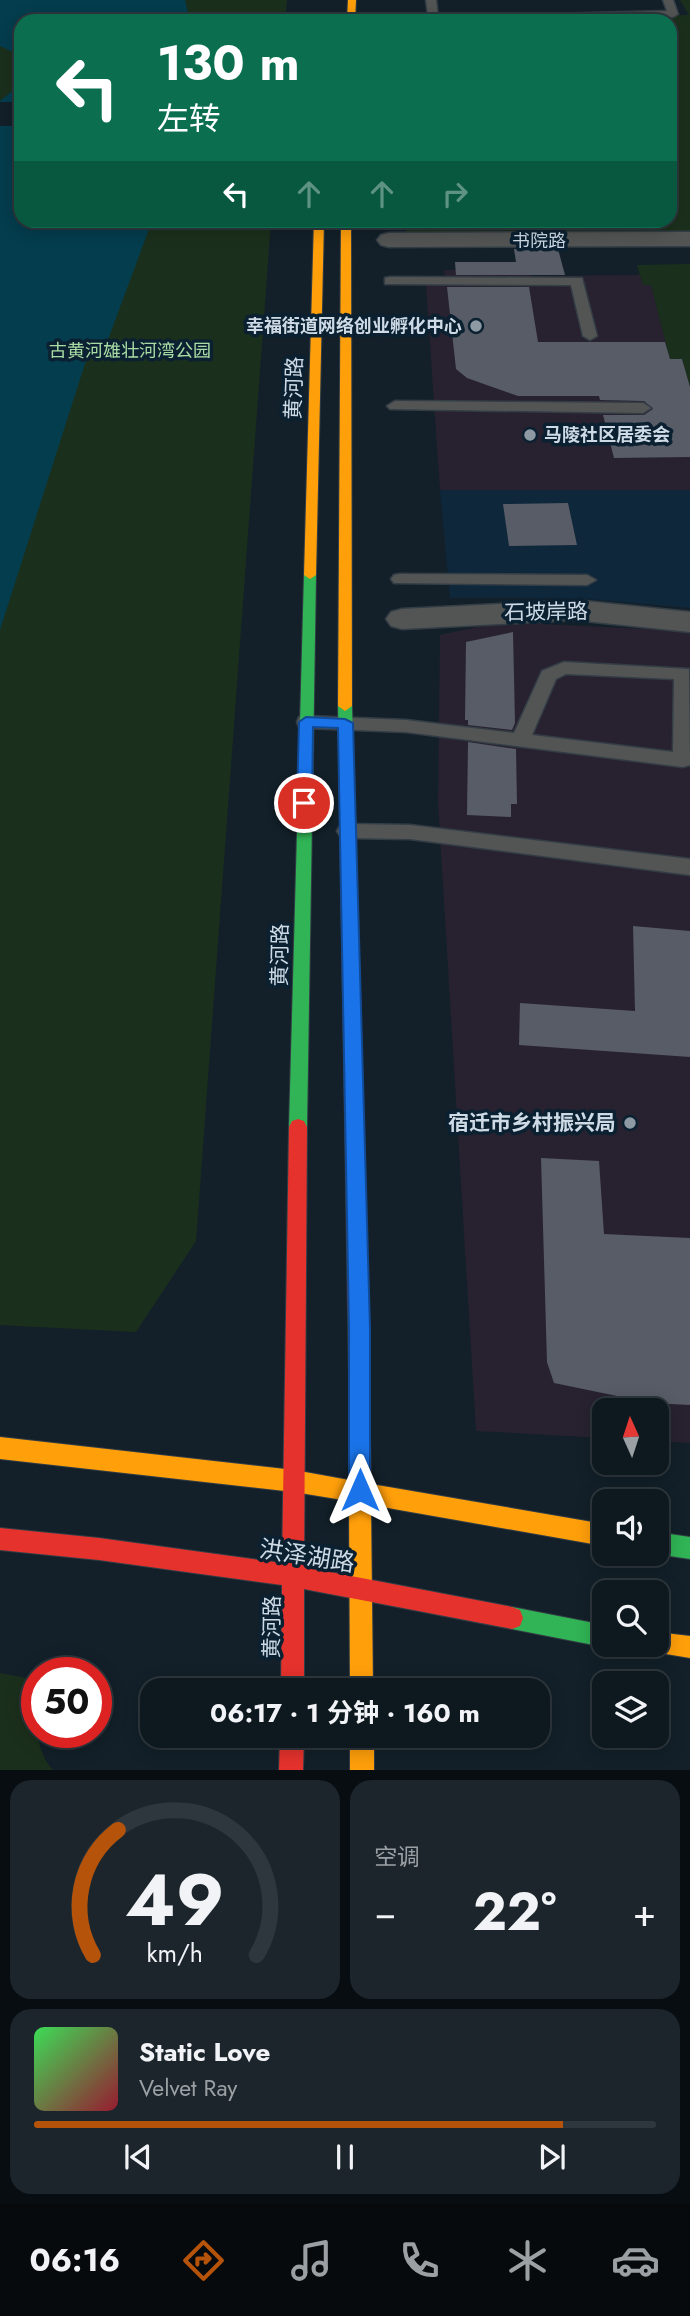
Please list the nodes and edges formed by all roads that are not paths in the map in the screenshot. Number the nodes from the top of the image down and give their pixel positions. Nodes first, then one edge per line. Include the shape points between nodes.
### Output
1 (319, 228) edge
2 (346, 228) edge
3 (690, 239) edge
4 (389, 240) dead end
5 (390, 281) dead end
6 (590, 336) dead end
7 (395, 406) dead end
8 (642, 408) dead end
9 (400, 579) dead end
10 (587, 580) dead end
11 (402, 619) dead end
12 (690, 622) edge
13 (306, 722) junction
14 (345, 723) junction
15 (520, 740) junction
16 (347, 831) junction
17 (690, 867) edge
18 (0, 1448) edge
19 (294, 1481) junction
20 (360, 1490) junction
21 (592, 1533) edge
22 (0, 1539) edge
23 (669, 1545) edge
24 (690, 1548) edge
25 (294, 1576) junction
26 (361, 1587) junction
27 (592, 1634) edge
28 (669, 1645) edge
29 (690, 1647) edge
30 (292, 1678) edge
31 (361, 1678) edge
32 (292, 1748) edge
33 (362, 1748) edge
34 (291, 1770) edge
35 (362, 1770) edge

1 - 13 main road, 黄河路
2 - 14 main road
3 - 4 street, 书院路
5 - 6 lane via 577,281
7 - 8 lane
9 - 10 lane
11 - 12 street, 石坡岸路 via 575,610
13 - 14 lane
13 - 19 main road, 黄河路
14 - 15 lane
14 - 16 main road
15 - 15 lane via 683,760 683,673 564,668 548,675
16 - 17 lane via 410,832
16 - 20 main road
18 - 19 main road
19 - 20 main road
19 - 25 main road, 黄河路
20 - 21 main road
20 - 26 main road
22 - 25 main road, 洪泽湖路
23 - 24 main road
25 - 26 main road, 洪泽湖路
25 - 30 main road, 黄河路
26 - 27 main road, 洪泽湖路
26 - 31 main road
28 - 29 main road
32 - 34 main road
33 - 35 main road

